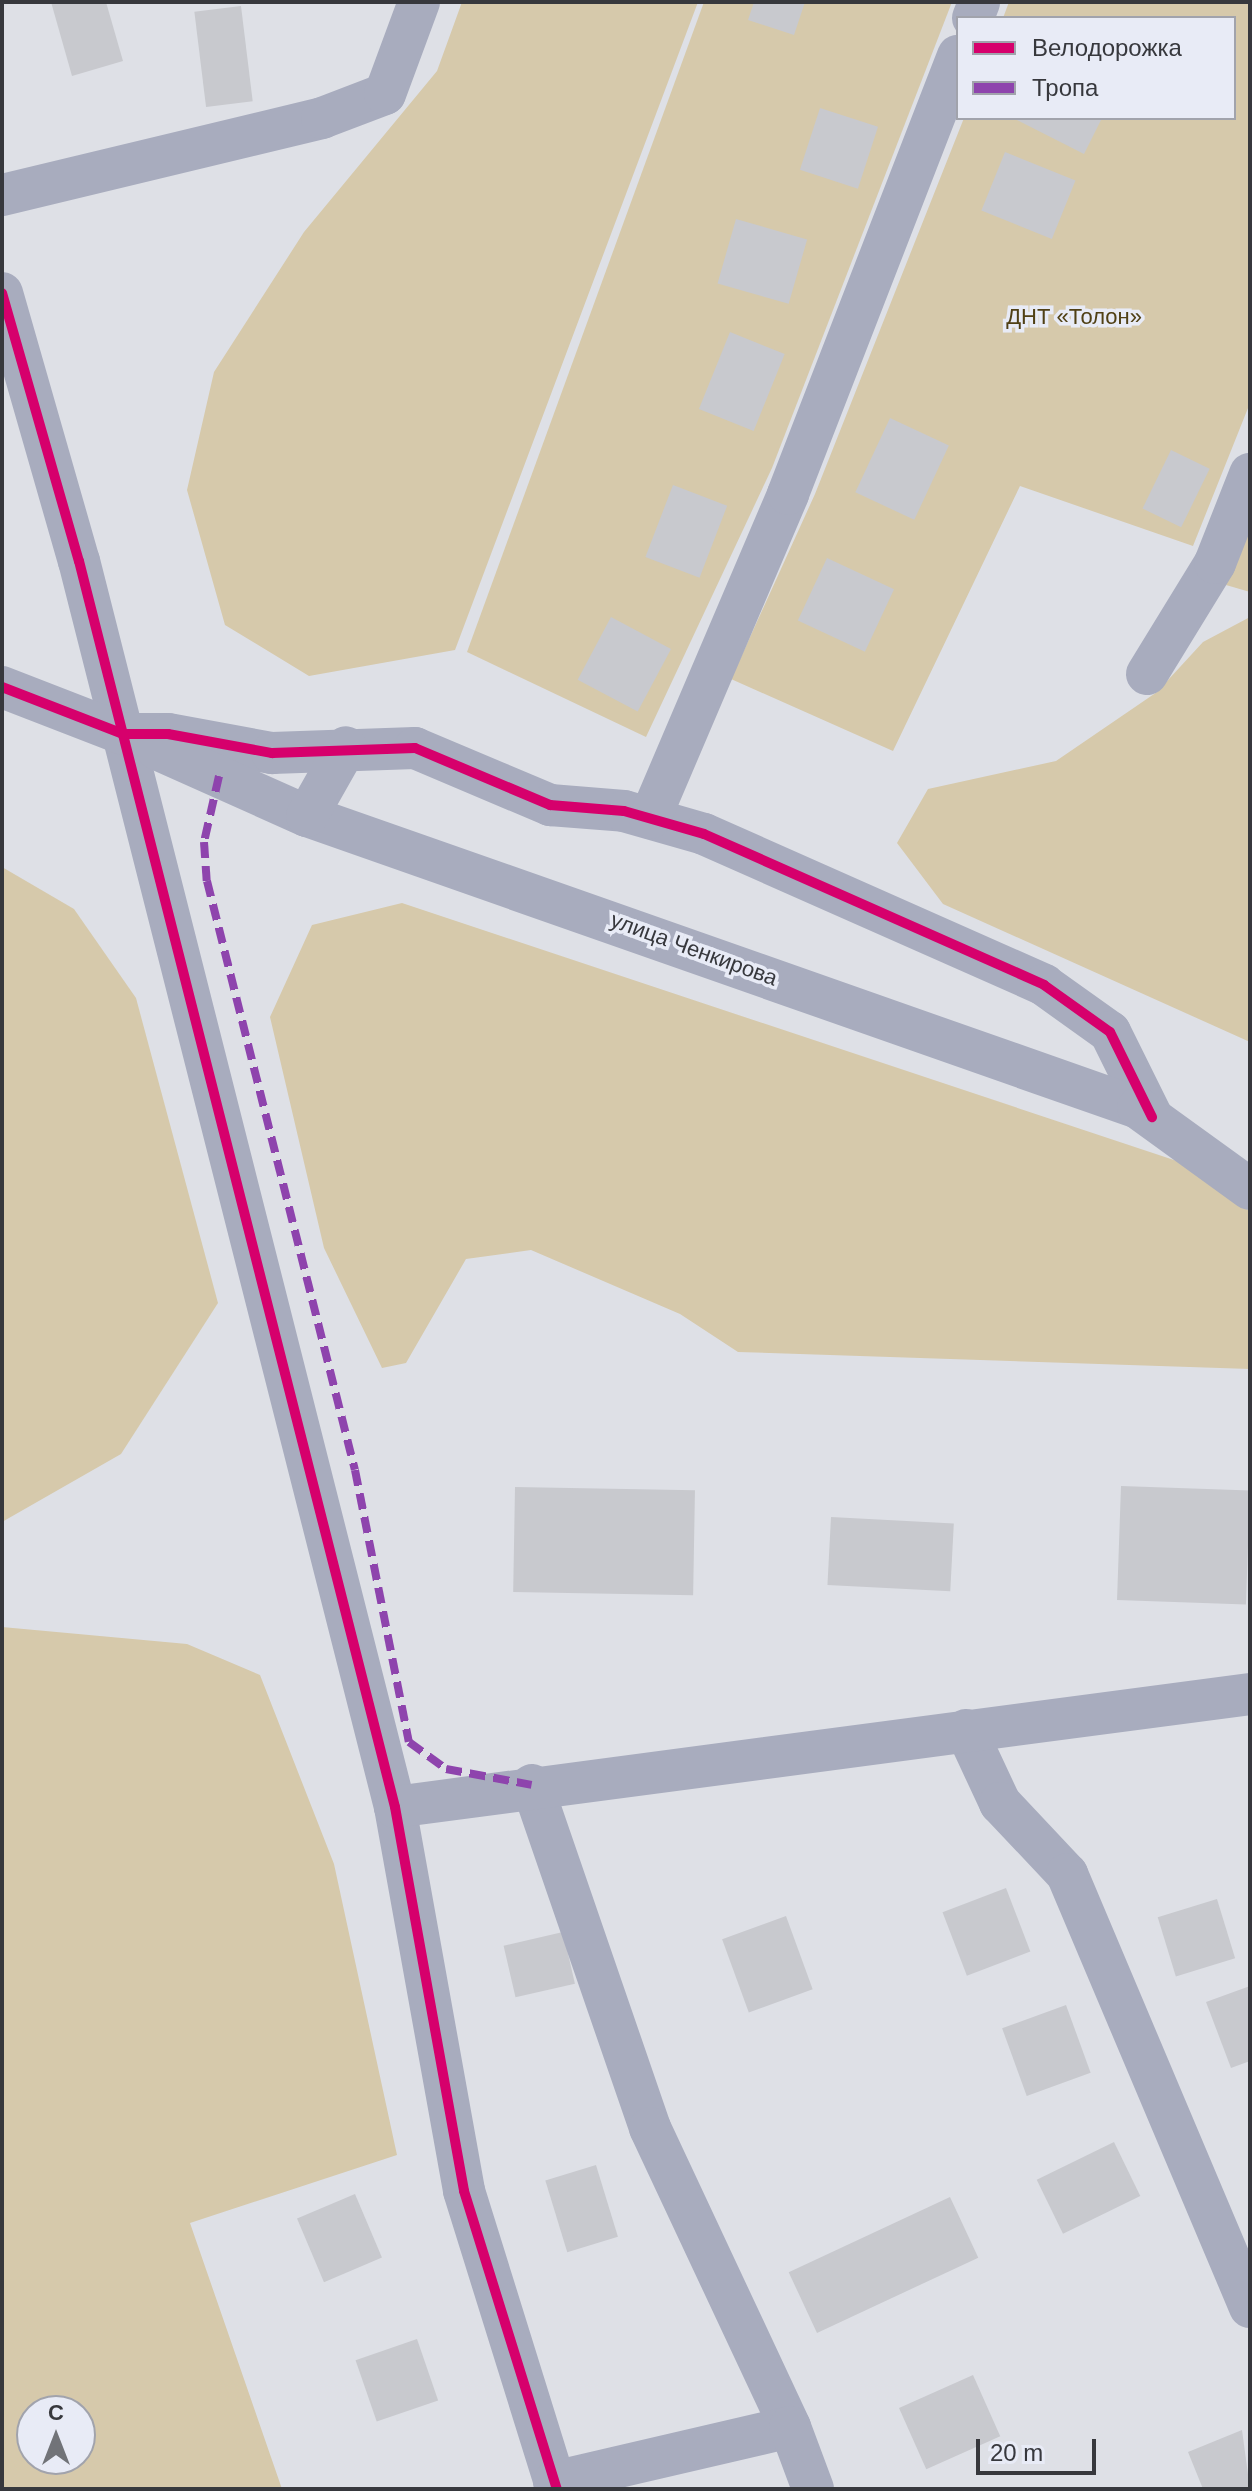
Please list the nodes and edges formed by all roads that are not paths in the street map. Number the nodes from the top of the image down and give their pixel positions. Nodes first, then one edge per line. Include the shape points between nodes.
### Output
1 (419, 2) edge
2 (956, 61) edge
3 (2, 195) edge
4 (2, 293) edge
5 (1250, 474) edge
6 (1147, 674) dead end
7 (2, 687) edge
8 (123, 734) junction
9 (346, 747) junction
10 (307, 816) junction
11 (650, 818) junction
12 (1152, 1117) junction
13 (1250, 1189) edge
14 (1250, 1694) edge
15 (966, 1730) junction
16 (532, 1785) junction
17 (395, 1807) junction
18 (1250, 2307) edge
19 (790, 2427) junction
20 (556, 2486) edge
21 (813, 2489) edge

1 - 3 street via 385,94 322,118
2 - 11 street via 788,494
4 - 8 street
5 - 6 street via 1215,563
7 - 8 street, улица Ченкирова
8 - 9 street via 168,734 272,753
8 - 10 street, улица Ченкирова
8 - 17 street
9 - 10 street
9 - 11 street via 415,748 550,805
10 - 12 street, улица Ченкирова
11 - 12 street via 704,834 1044,985 1110,1032
12 - 13 street, улица Ченкирова
14 - 15 street
15 - 16 street
15 - 18 street via 1000,1803 1067,1874
16 - 17 street
16 - 19 street via 650,2128
17 - 20 street via 464,2191
19 - 20 street
19 - 21 street

